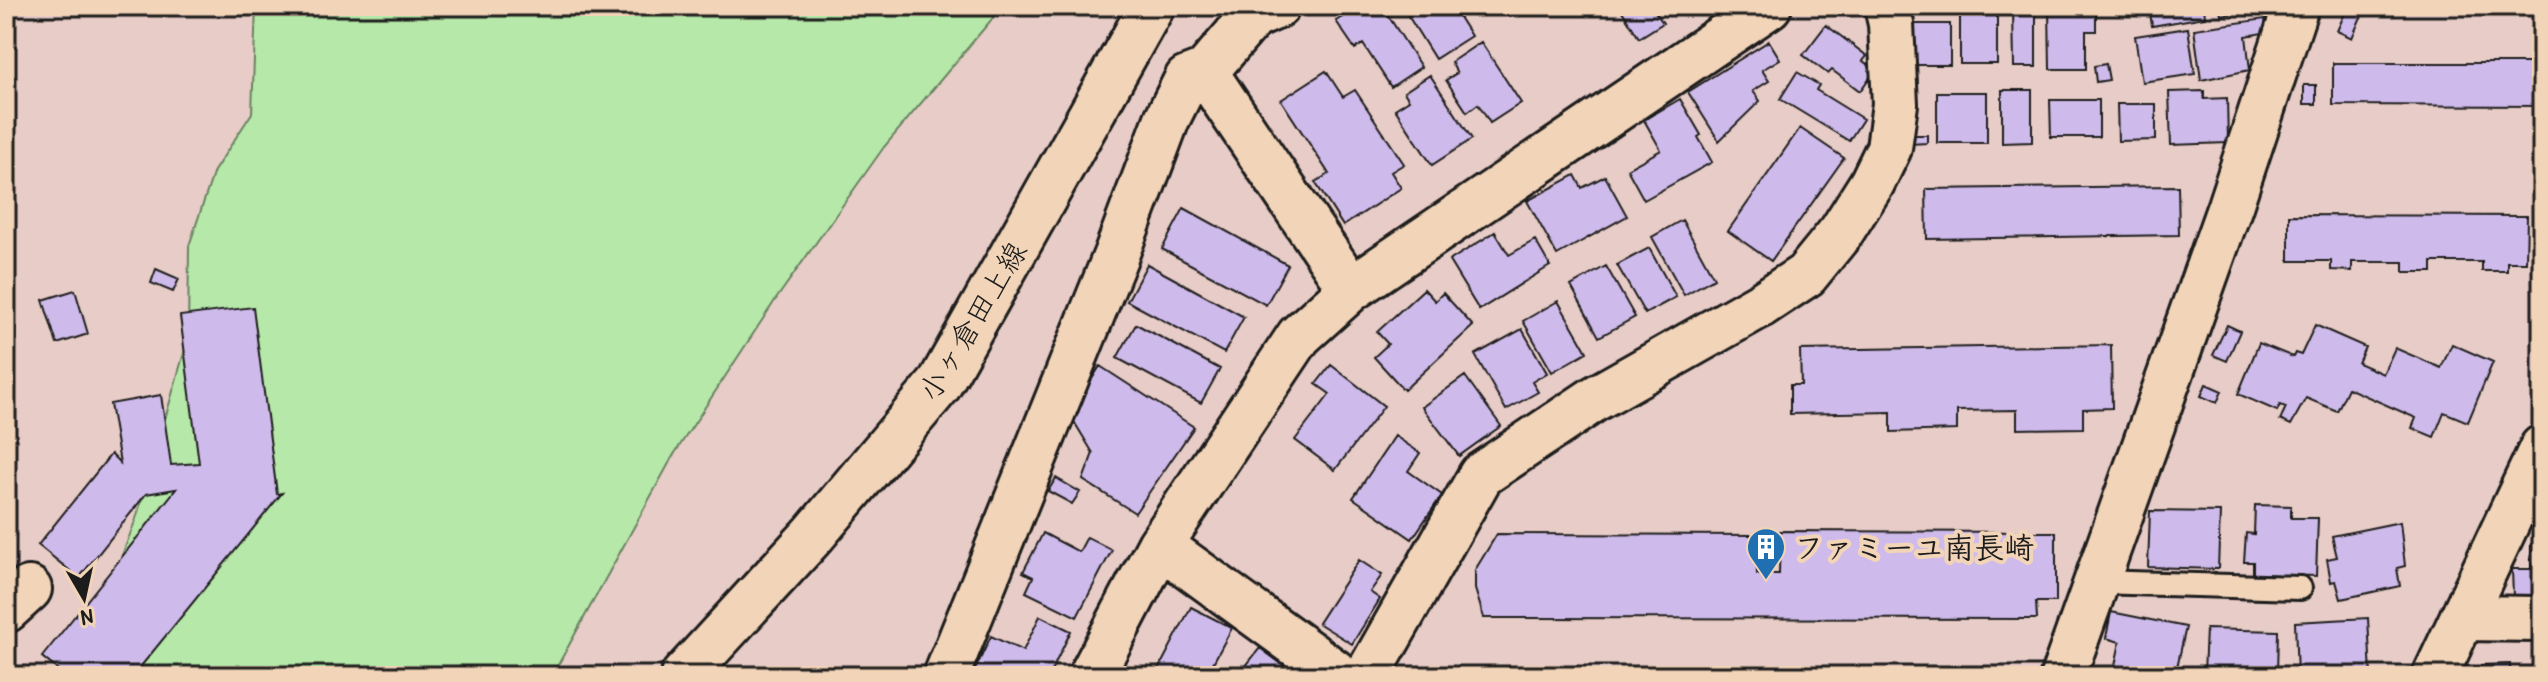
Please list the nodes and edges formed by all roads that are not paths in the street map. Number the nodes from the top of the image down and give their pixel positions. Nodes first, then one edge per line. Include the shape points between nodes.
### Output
1 (1152, 6) edge
2 (1277, 6) edge
3 (1769, 6) edge
4 (1887, 6) edge
5 (2296, 6) edge
6 (1205, 72) junction
7 (1351, 289) junction
8 (2542, 448) edge
9 (1160, 545) junction
10 (2096, 582) junction
11 (2300, 588) dead end
12 (2462, 618) junction
13 (2542, 619) edge
14 (683, 676) edge
15 (946, 676) edge
16 (1091, 676) edge
17 (1340, 676) edge
18 (1367, 676) edge
19 (2063, 676) edge
20 (2435, 676) edge

1 - 14 street, 小ヶ倉田上線 via 939,385 814,534
2 - 6 street via 1252,17
3 - 7 street
4 - 18 street via 1895,104 1889,148 1841,232 1806,275 1596,398 1481,475
5 - 10 street
6 - 7 street
6 - 15 street via 1187,79 1167,119
7 - 9 street via 1299,336
8 - 12 street
9 - 16 street
9 - 17 street
10 - 11 lane
10 - 19 street
12 - 13 street
12 - 20 street

